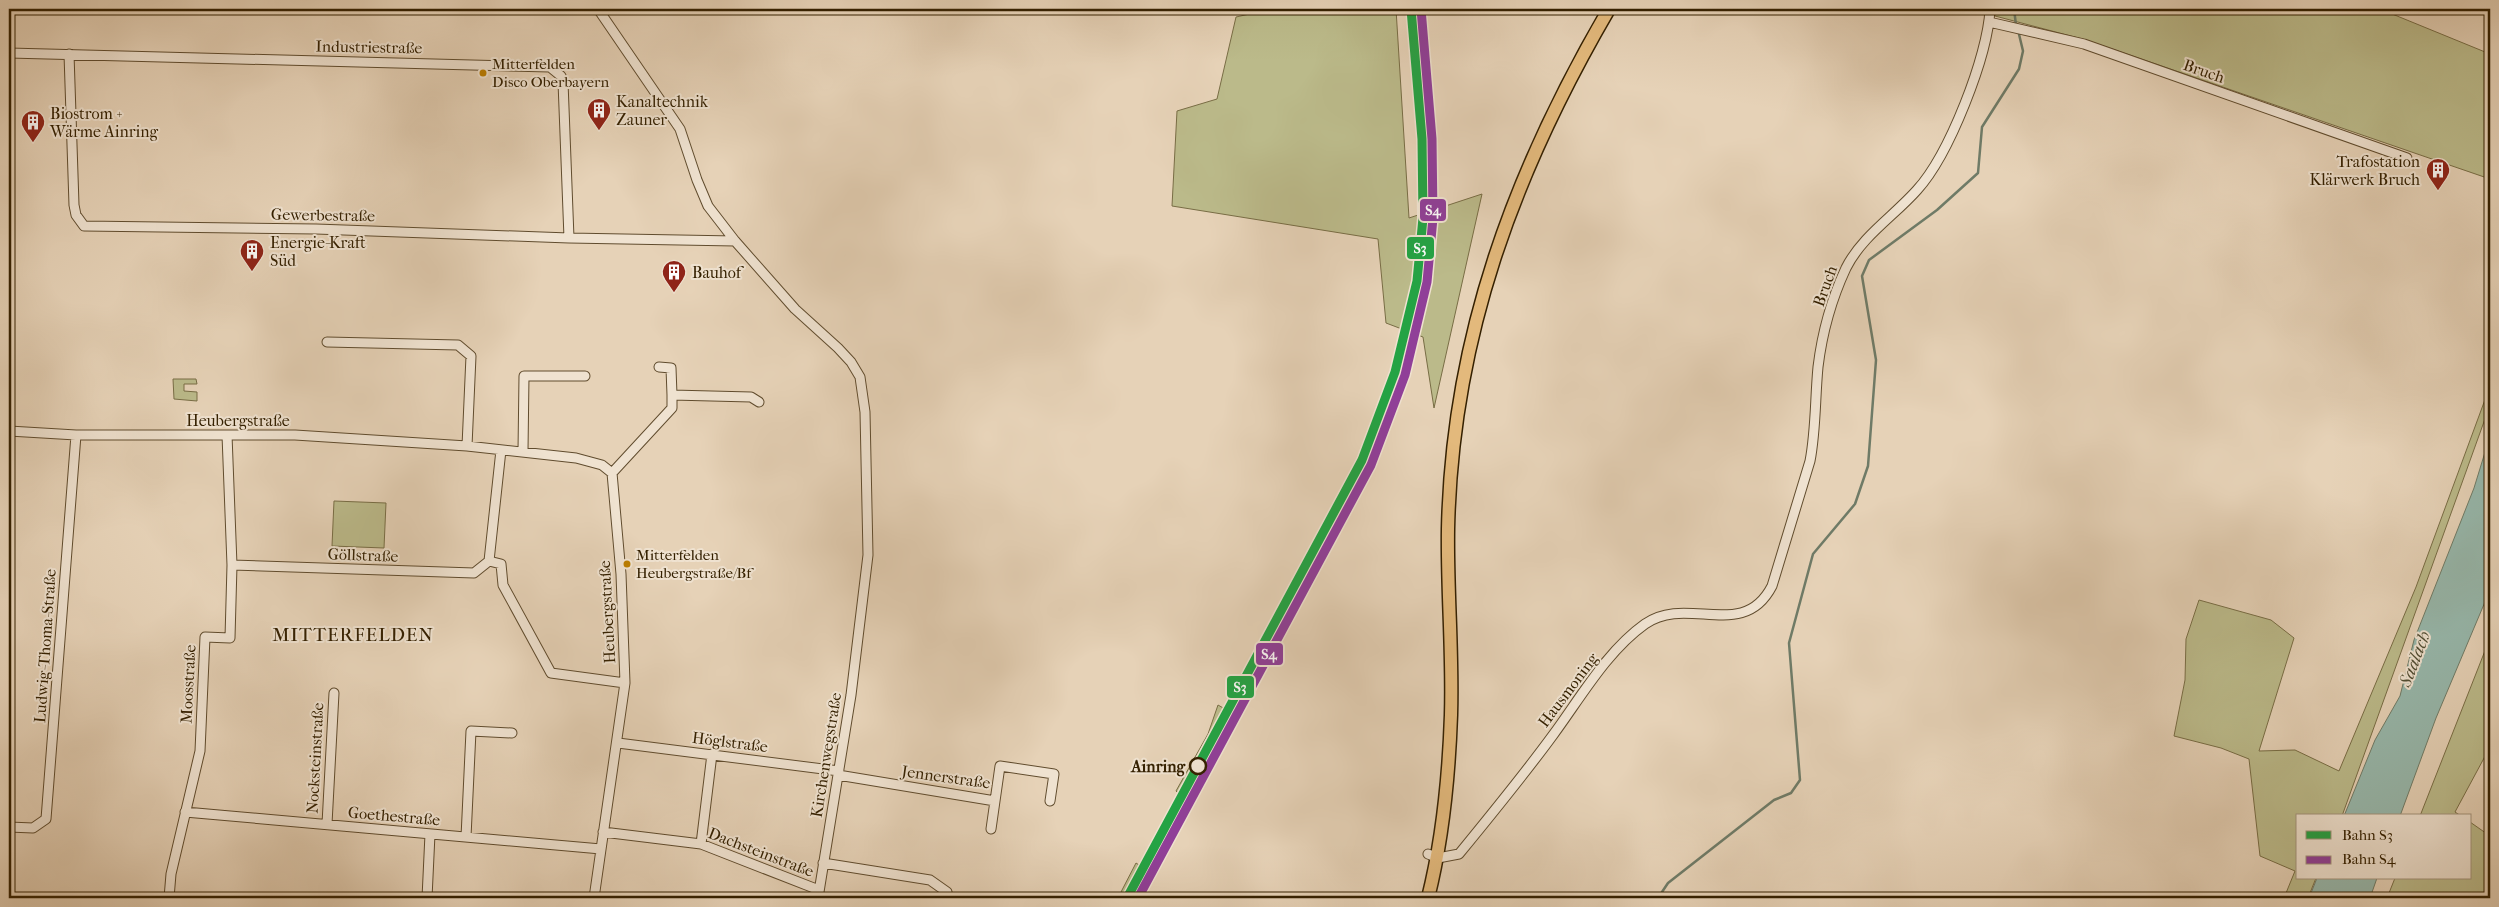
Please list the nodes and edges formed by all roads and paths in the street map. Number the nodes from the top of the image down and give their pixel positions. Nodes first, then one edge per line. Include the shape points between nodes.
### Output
1 (598, 9) edge
2 (1609, 9) edge
3 (1990, 9) edge
4 (1989, 22) junction
5 (9, 53) edge
6 (70, 54) junction
7 (2407, 158) dead end
8 (569, 238) junction
9 (735, 241) junction
10 (327, 342) dead end
11 (659, 367) dead end
12 (585, 376) dead end
13 (672, 395) junction
14 (759, 402) dead end
15 (9, 432) edge
16 (76, 435) junction
17 (227, 435) junction
18 (466, 446) junction
19 (500, 450) junction
20 (523, 451) junction
21 (612, 473) junction
22 (489, 561) junction
23 (232, 565) junction
24 (1767, 596) joint
25 (625, 683) junction
26 (334, 693) dead end
27 (512, 733) dead end
28 (618, 743) junction
29 (712, 754) junction
30 (839, 773) junction
31 (995, 801) junction
32 (1050, 801) dead end
33 (185, 812) junction
34 (327, 824) junction
35 (9, 827) edge
36 (991, 830) dead end
37 (603, 832) junction
38 (430, 834) junction
39 (466, 837) junction
40 (701, 844) junction
41 (601, 849) junction
42 (1433, 856) junction
43 (823, 862) junction
44 (818, 894) edge
45 (169, 898) edge
46 (427, 898) edge
47 (594, 898) edge
48 (948, 898) edge
49 (1428, 898) edge

1 - 9 street, Kirchenwegstraße via 680,129 702,194
2 - 42 main road via 1530,160 1496,250 1473,332 1457,424 1448,531 1451,716
3 - 4 street, Bruch
4 - 7 street, Bruch via 2084,44
4 - 24 street, Bruch via 1964,105 1943,154 1918,190 1857,249 1839,285 1821,347 1810,461
5 - 6 street, Industriestraße
6 - 8 street, Industriestraße via 550,67 563,82
6 - 8 street, Gewerbestraße via 74,205 84,226 316,229
8 - 9 street, Gewerbestraße
9 - 30 street, Kirchenwegstraße via 795,309 851,362 860,377 865,412 868,555
10 - 18 street via 458,345 470,356
11 - 13 street via 671,368
12 - 20 street via 524,376
13 - 14 street via 751,397
13 - 21 street via 672,408
15 - 16 street, Heubergstraße
16 - 17 street, Heubergstraße
16 - 35 street, Ludwig-Thoma-Straße via 46,819 33,828
17 - 18 street, Heubergstraße via 295,434
17 - 23 street, Moosstraße
18 - 19 street, Heubergstraße
19 - 20 street, Heubergstraße
19 - 22 street
20 - 21 street, Heubergstraße via 602,464
21 - 25 street, Heubergstraße via 621,574
22 - 23 street, Göllstraße via 474,573
22 - 25 street via 501,564 503,585 551,672
23 - 33 street, Moosstraße via 230,638 205,637 200,751
24 - 42 street, Hausmoning via 1748,613 1682,613 1665,615 1647,623 1620,645 1459,854
25 - 28 street, Heubergstraße
26 - 34 street, Nocksteinstraße
27 - 39 street via 471,731
28 - 29 street, Höglstraße
28 - 37 street, Heubergstraße
29 - 30 street, Höglstraße
29 - 40 street
30 - 31 street, Jennerstraße
30 - 43 street, Kirchenwegstraße
31 - 32 street, Jennerstraße via 1000,766 1054,774
31 - 36 street
33 - 34 street, Goethestraße
33 - 45 street, Moosstraße
34 - 38 street, Goethestraße
37 - 40 street, Dachsteinstraße
37 - 41 street, Heubergstraße
38 - 39 street, Goethestraße
38 - 46 street
39 - 41 street, Goethestraße
40 - 44 street, Dachsteinstraße
41 - 47 street, Heubergstraße
42 - 49 main road
43 - 44 street, Kirchenwegstraße
43 - 48 street via 930,880 947,892

